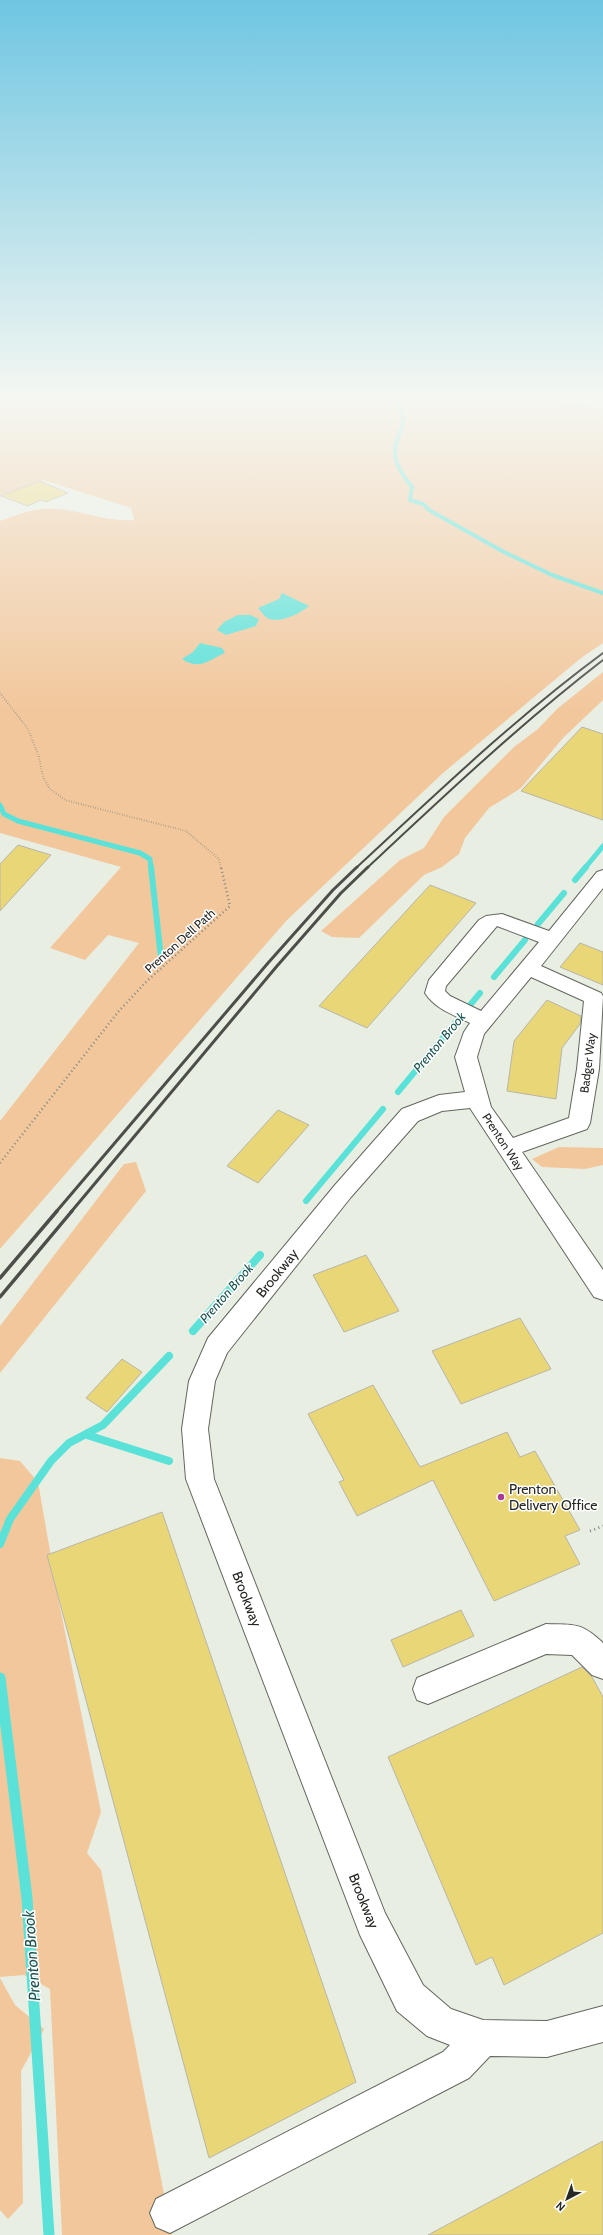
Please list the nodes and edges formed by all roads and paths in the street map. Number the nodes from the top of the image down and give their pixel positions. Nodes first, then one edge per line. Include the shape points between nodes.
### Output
1 (0, 693) edge
2 (603, 876) edge
3 (552, 940) junction
4 (528, 968) junction
5 (484, 1021) junction
6 (478, 1099) junction
7 (507, 1149) junction
8 (0, 1163) edge
9 (603, 1290) edge
10 (603, 1526) edge
11 (590, 1531) dead end
12 (603, 1664) edge
13 (428, 1690) dead end
14 (603, 2024) edge
15 (483, 2038) junction
16 (170, 2213) dead end

1 - 8 path, Prenton Dell Path via 28,729 43,777 50,789 65,800 186,831 219,859 230,906 136,993 94,1042
2 - 3 street, Prenton Way
3 - 4 street, Prenton Way
3 - 5 street via 502,920 486,924 436,985 435,993 443,1001
4 - 5 street, Prenton Way
4 - 7 street, Badger Way via 594,998 588,1069 579,1124
5 - 6 street, Prenton Way via 474,1032 466,1057
6 - 7 street, Prenton Way via 481,1109
6 - 15 street, Brookway via 439,1103 410,1115 343,1191 217,1346 202,1381 195,1429 200,1479 372,1923 410,1998 440,2023
7 - 9 street, Prenton Way
10 - 11 path
12 - 13 street via 578,1640 546,1639
14 - 15 street, Brookway via 547,2039
15 - 16 street via 456,2065

